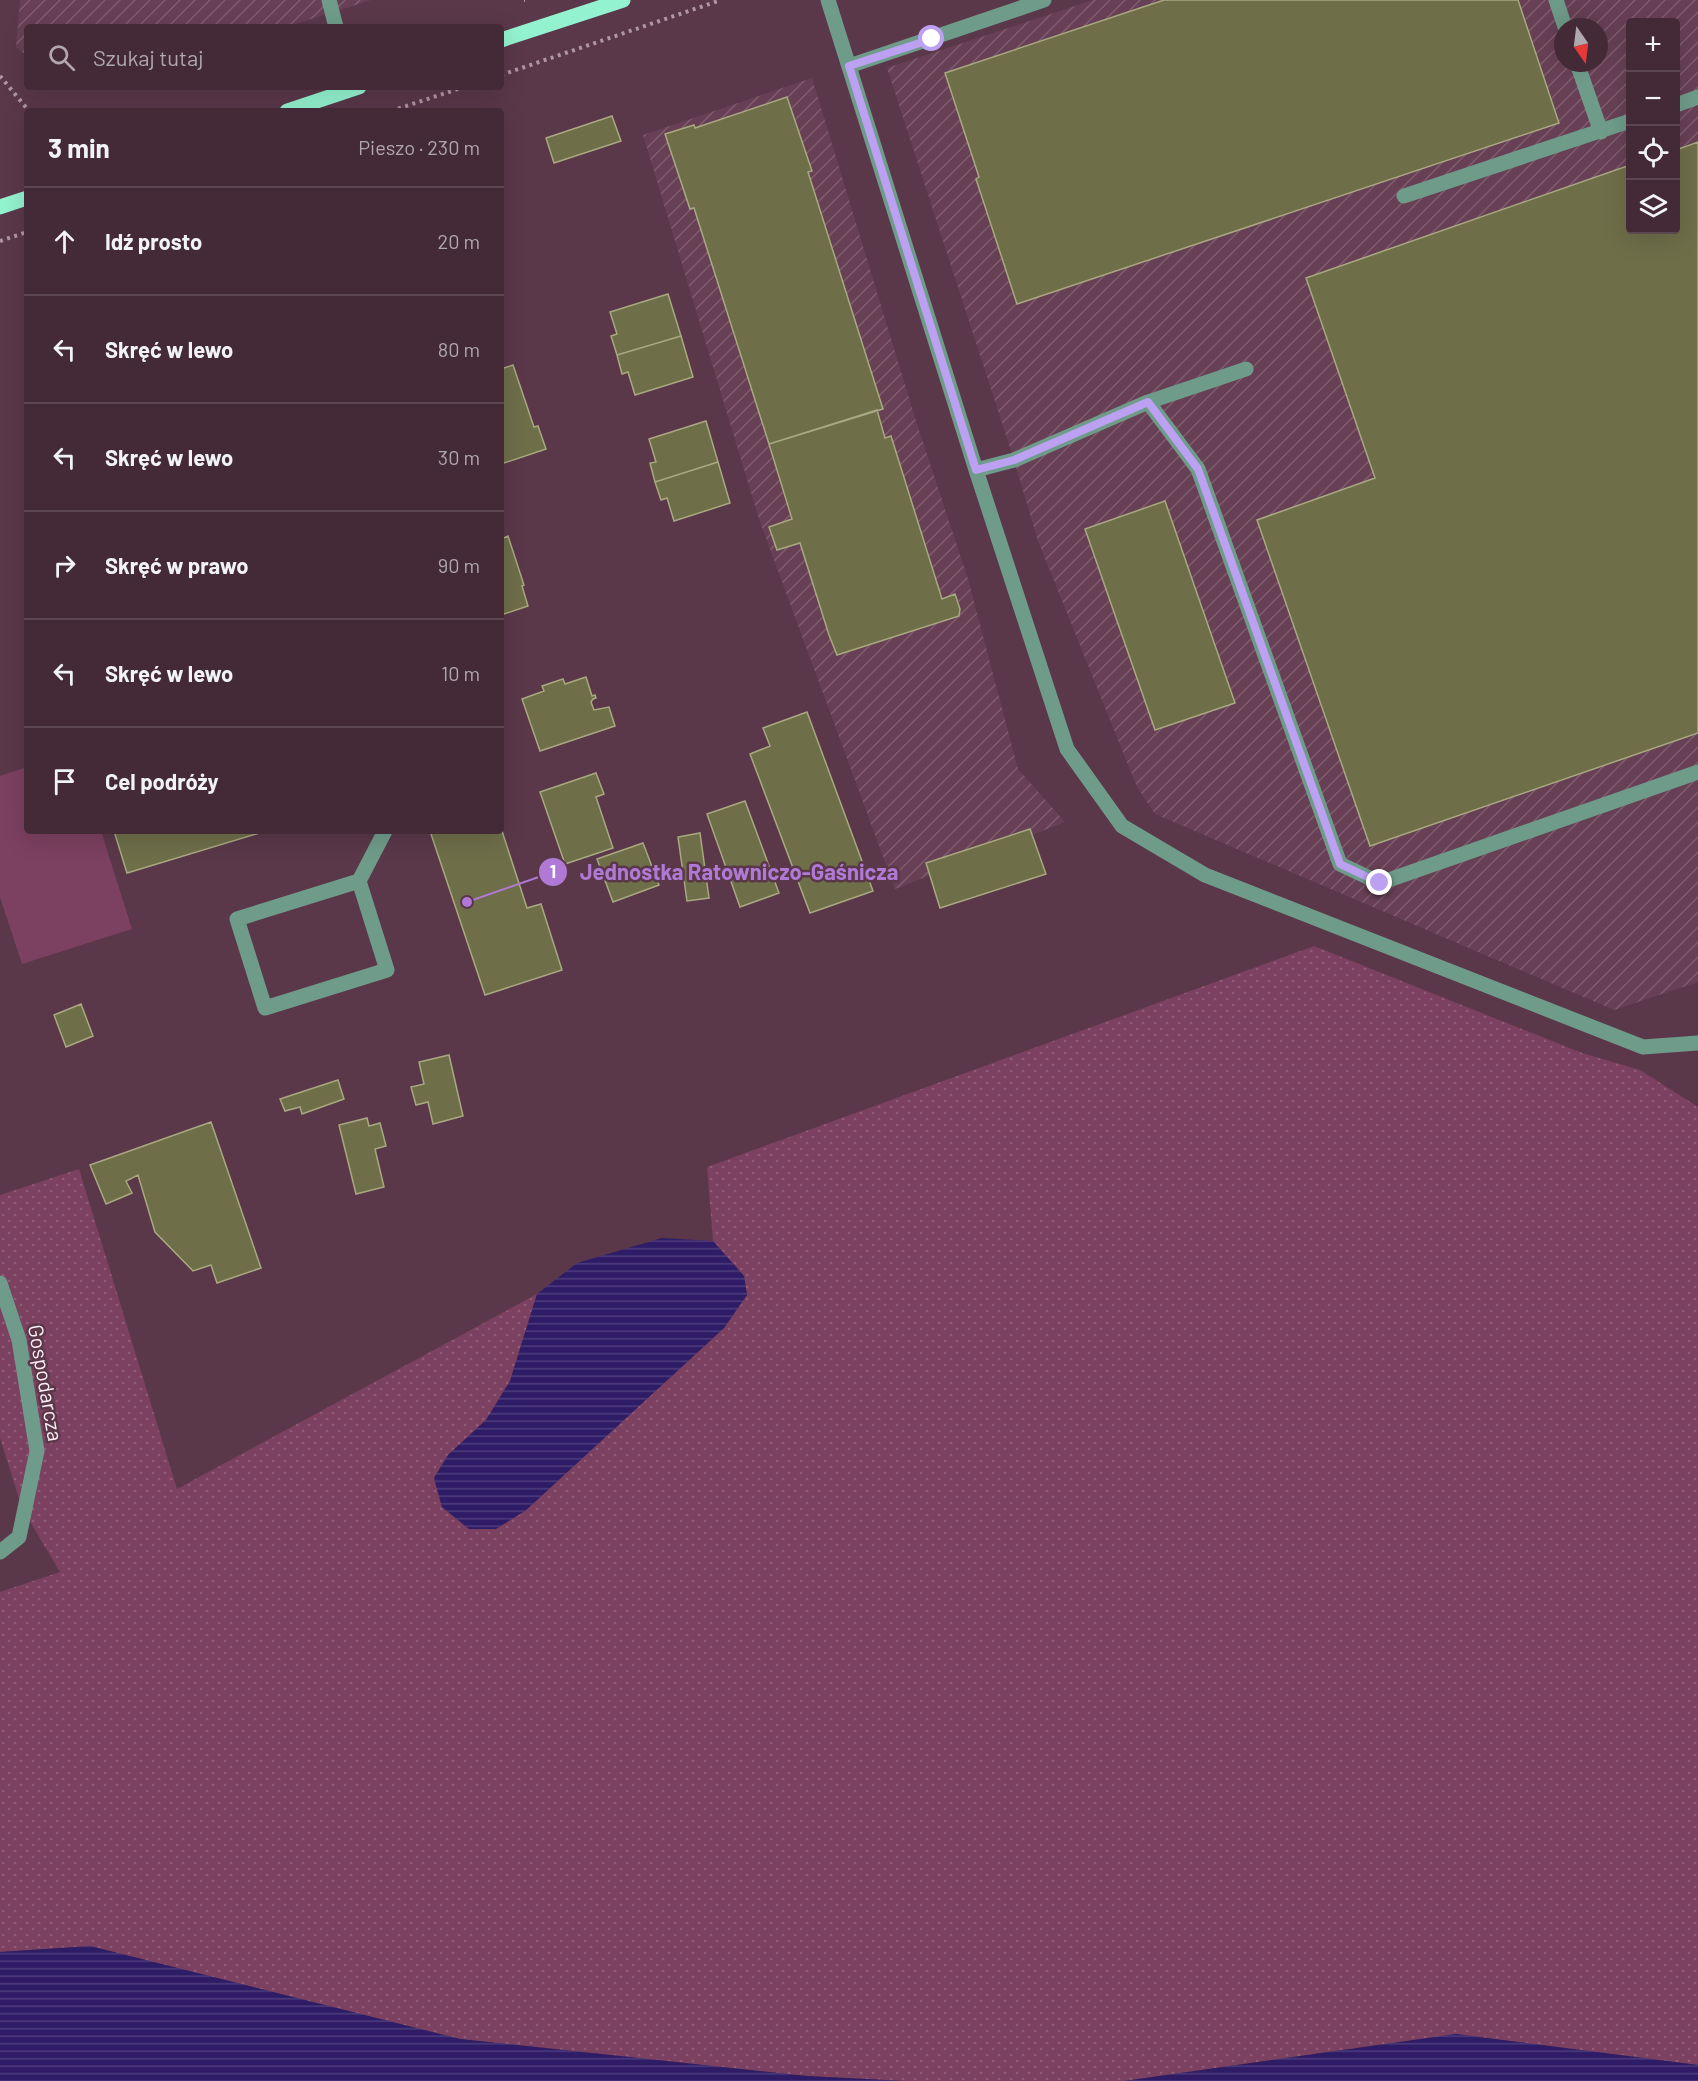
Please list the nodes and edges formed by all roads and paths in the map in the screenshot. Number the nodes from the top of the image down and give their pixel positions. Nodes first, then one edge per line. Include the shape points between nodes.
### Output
1 (329, 0) edge
2 (623, 0) edge
3 (720, 0) edge
4 (828, 0) edge
5 (1044, 0) edge
6 (1556, 0) edge
7 (1562, 18) edge
8 (335, 24) edge
9 (504, 39) edge
10 (849, 66) junction
11 (1580, 72) edge
12 (504, 74) edge
13 (0, 76) edge
14 (349, 90) edge
15 (455, 90) edge
16 (1698, 97) edge
17 (1680, 104) edge
18 (27, 108) edge
19 (296, 108) edge
20 (400, 108) edge
21 (1626, 123) edge
22 (1601, 132) junction
23 (1404, 196) dead end
24 (24, 199) edge
25 (0, 207) edge
26 (24, 233) edge
27 (0, 241) edge
28 (1246, 369) dead end
29 (1148, 402) junction
30 (976, 470) junction
31 (1698, 772) edge
32 (383, 834) edge
33 (359, 881) junction
34 (1698, 1043) edge
35 (0, 1283) edge
36 (0, 1552) edge

1 - 8 street
2 - 9 main road
3 - 12 path
4 - 10 street
5 - 10 street
6 - 7 street
10 - 30 street
11 - 22 street
13 - 18 path
14 - 19 main road
15 - 20 path
16 - 17 street
21 - 22 street
22 - 23 street
24 - 25 main road
26 - 27 path
28 - 29 street
29 - 30 street via 1014,460
29 - 31 street via 1198,469 1340,864 1380,883
30 - 34 street via 1067,749 1122,826 1205,875 1643,1047
32 - 33 street
33 - 33 street via 237,919 265,1008 387,970
35 - 36 street, Gospodarcza via 19,1340 37,1451 19,1538

